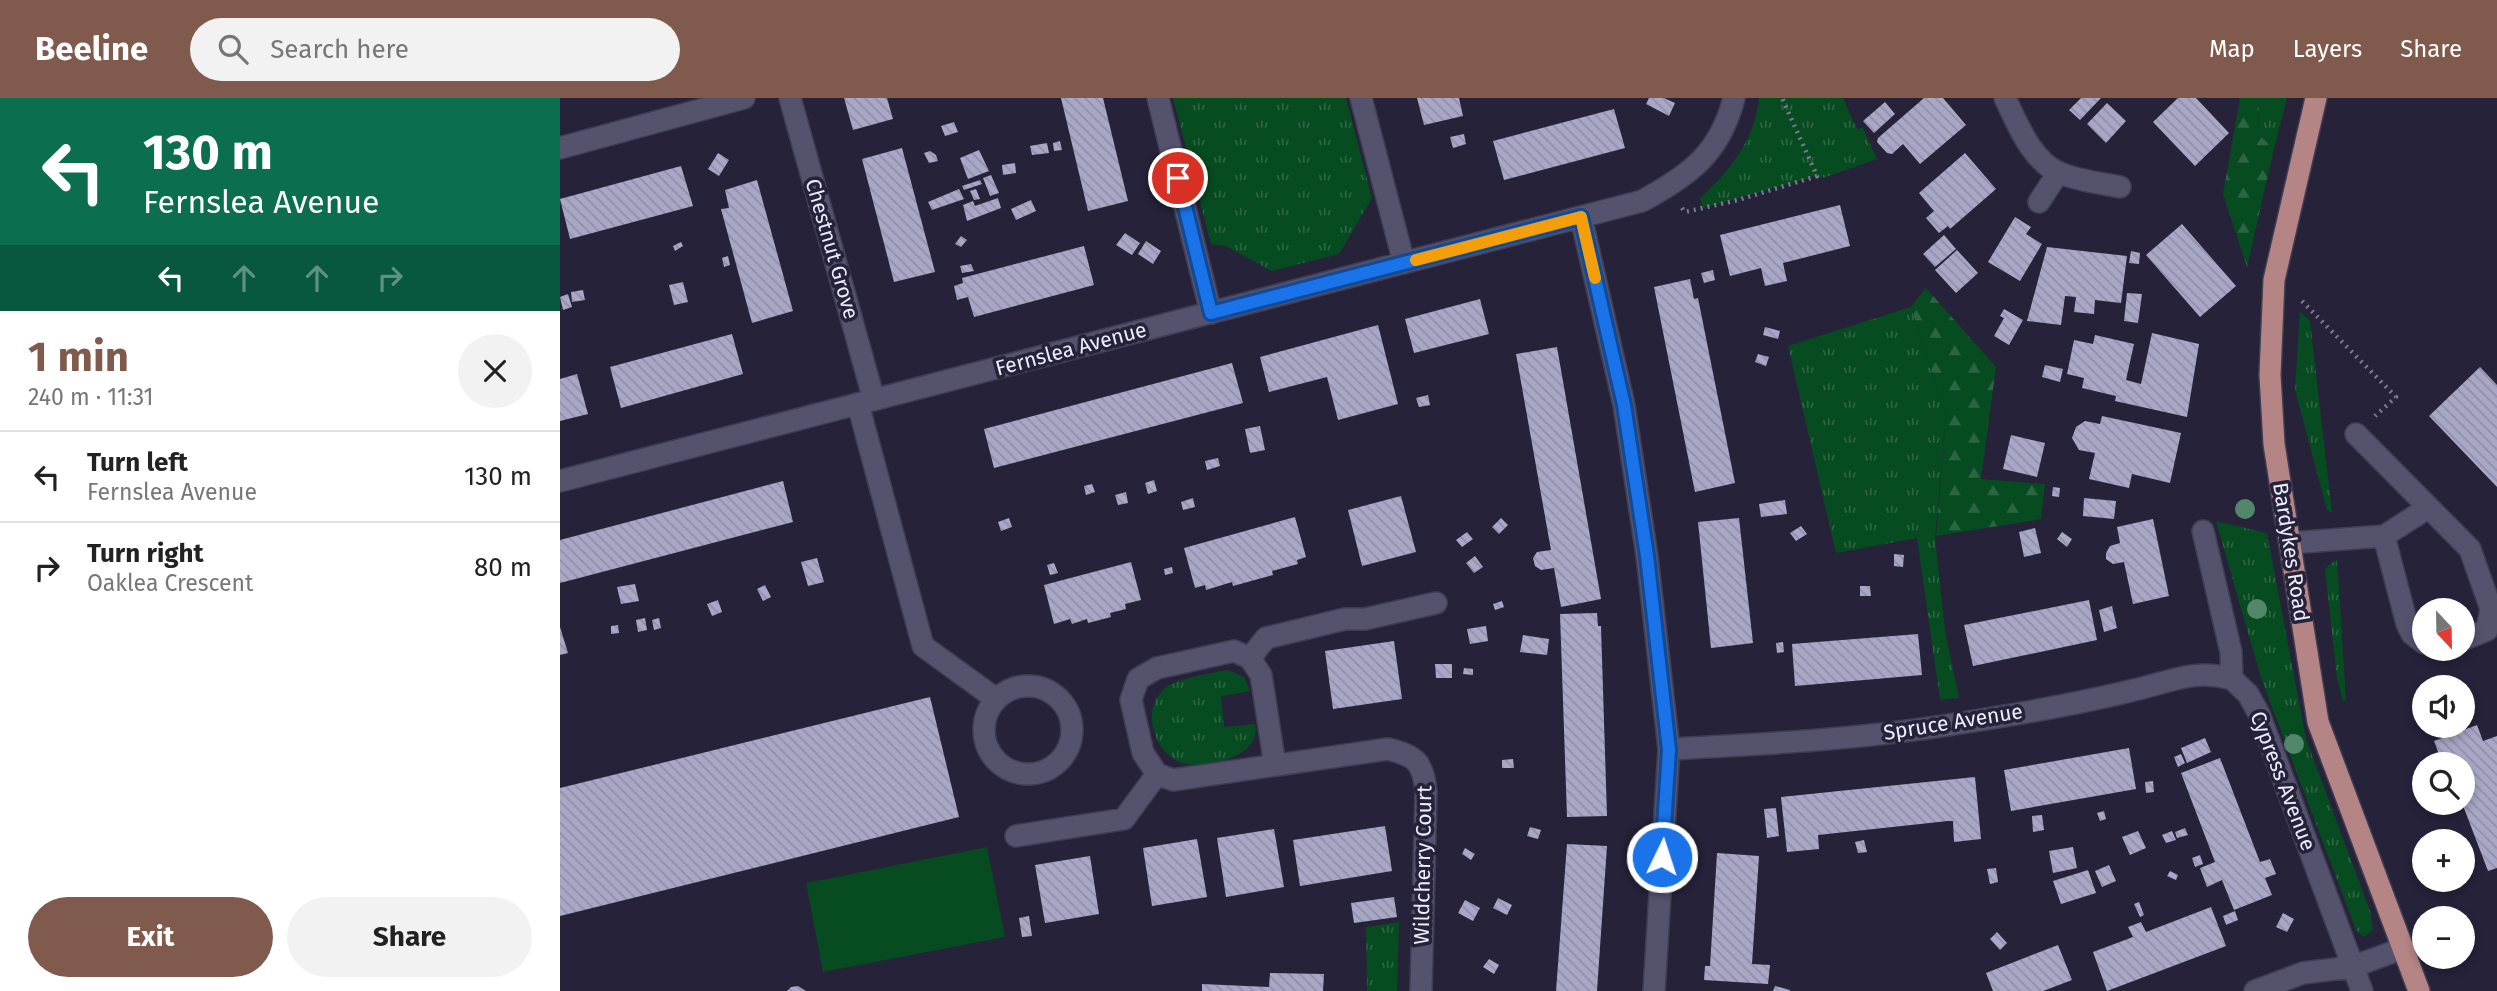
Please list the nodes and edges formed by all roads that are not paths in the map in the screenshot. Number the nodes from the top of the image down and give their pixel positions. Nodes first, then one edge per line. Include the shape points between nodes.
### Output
1 (744, 98) edge
2 (790, 98) edge
3 (1158, 98) edge
4 (1361, 98) edge
5 (1734, 98) edge
6 (2005, 98) edge
7 (2316, 98) edge
8 (560, 148) edge
9 (2058, 173) junction
10 (2120, 187) dead end
11 (2039, 202) dead end
12 (1581, 217) junction
13 (1404, 263) junction
14 (1211, 313) junction
15 (866, 402) junction
16 (2357, 434) road end
17 (560, 481) edge
18 (2428, 508) junction
19 (2203, 531) dead end
20 (2384, 536) junction
21 (2290, 543) junction
22 (1436, 603) dead end
23 (2412, 634) edge
24 (2475, 635) edge
25 (1250, 658) junction
26 (2232, 679) junction
27 (996, 699) junction
28 (1669, 750) junction
29 (1275, 765) junction
30 (1157, 774) junction
31 (1016, 836) dead end
32 (2404, 948) junction
33 (2352, 967) junction
34 (1421, 991) edge
35 (1654, 991) edge
36 (2255, 991) edge
37 (2362, 991) edge
38 (2420, 991) edge

1 - 8 street
2 - 15 street, Chestnut Grove
3 - 14 street
4 - 13 street
5 - 12 street, Fernslea Avenue via 1726,126 1708,154 1666,188 1642,201
6 - 9 street via 2022,134
7 - 21 main road, Bardykes Road via 2274,280 2270,324 2274,444
9 - 10 street
9 - 11 street
12 - 13 street, Fernslea Avenue
12 - 28 street via 1624,405
13 - 14 street, Fernslea Avenue
14 - 15 street, Fernslea Avenue
15 - 17 street, Fernslea Avenue
15 - 27 street, Chestnut Grove via 923,646
16 - 18 street
18 - 20 street
18 - 24 street via 2470,549 2491,609 2487,630
19 - 26 street via 2231,652
20 - 21 street
20 - 23 street
21 - 32 main road, Bardykes Road via 2318,722
22 - 25 street via 1266,638
25 - 29 street via 1261,676
25 - 30 street via 1234,651 1157,668 1138,679 1131,700 1143,753
26 - 28 street, Spruce Avenue via 2211,673 2189,675 1960,723 1800,742
26 - 33 street, Cypress Avenue via 2248,694 2259,714
27 - 27 street via 985,718 984,739 993,759 1011,772 1032,775 1052,768 1067,752 1073,732 1069,711 1055,694 1035,686 1014,688
28 - 35 street
29 - 30 street, Wildcherry Court via 1173,780
29 - 34 street, Wildcherry Court via 1388,749 1410,754 1424,772
30 - 31 street via 1124,819
32 - 33 street
32 - 38 main road, Bardykes Road
33 - 36 street via 2303,973
33 - 37 street, Cypress Avenue

